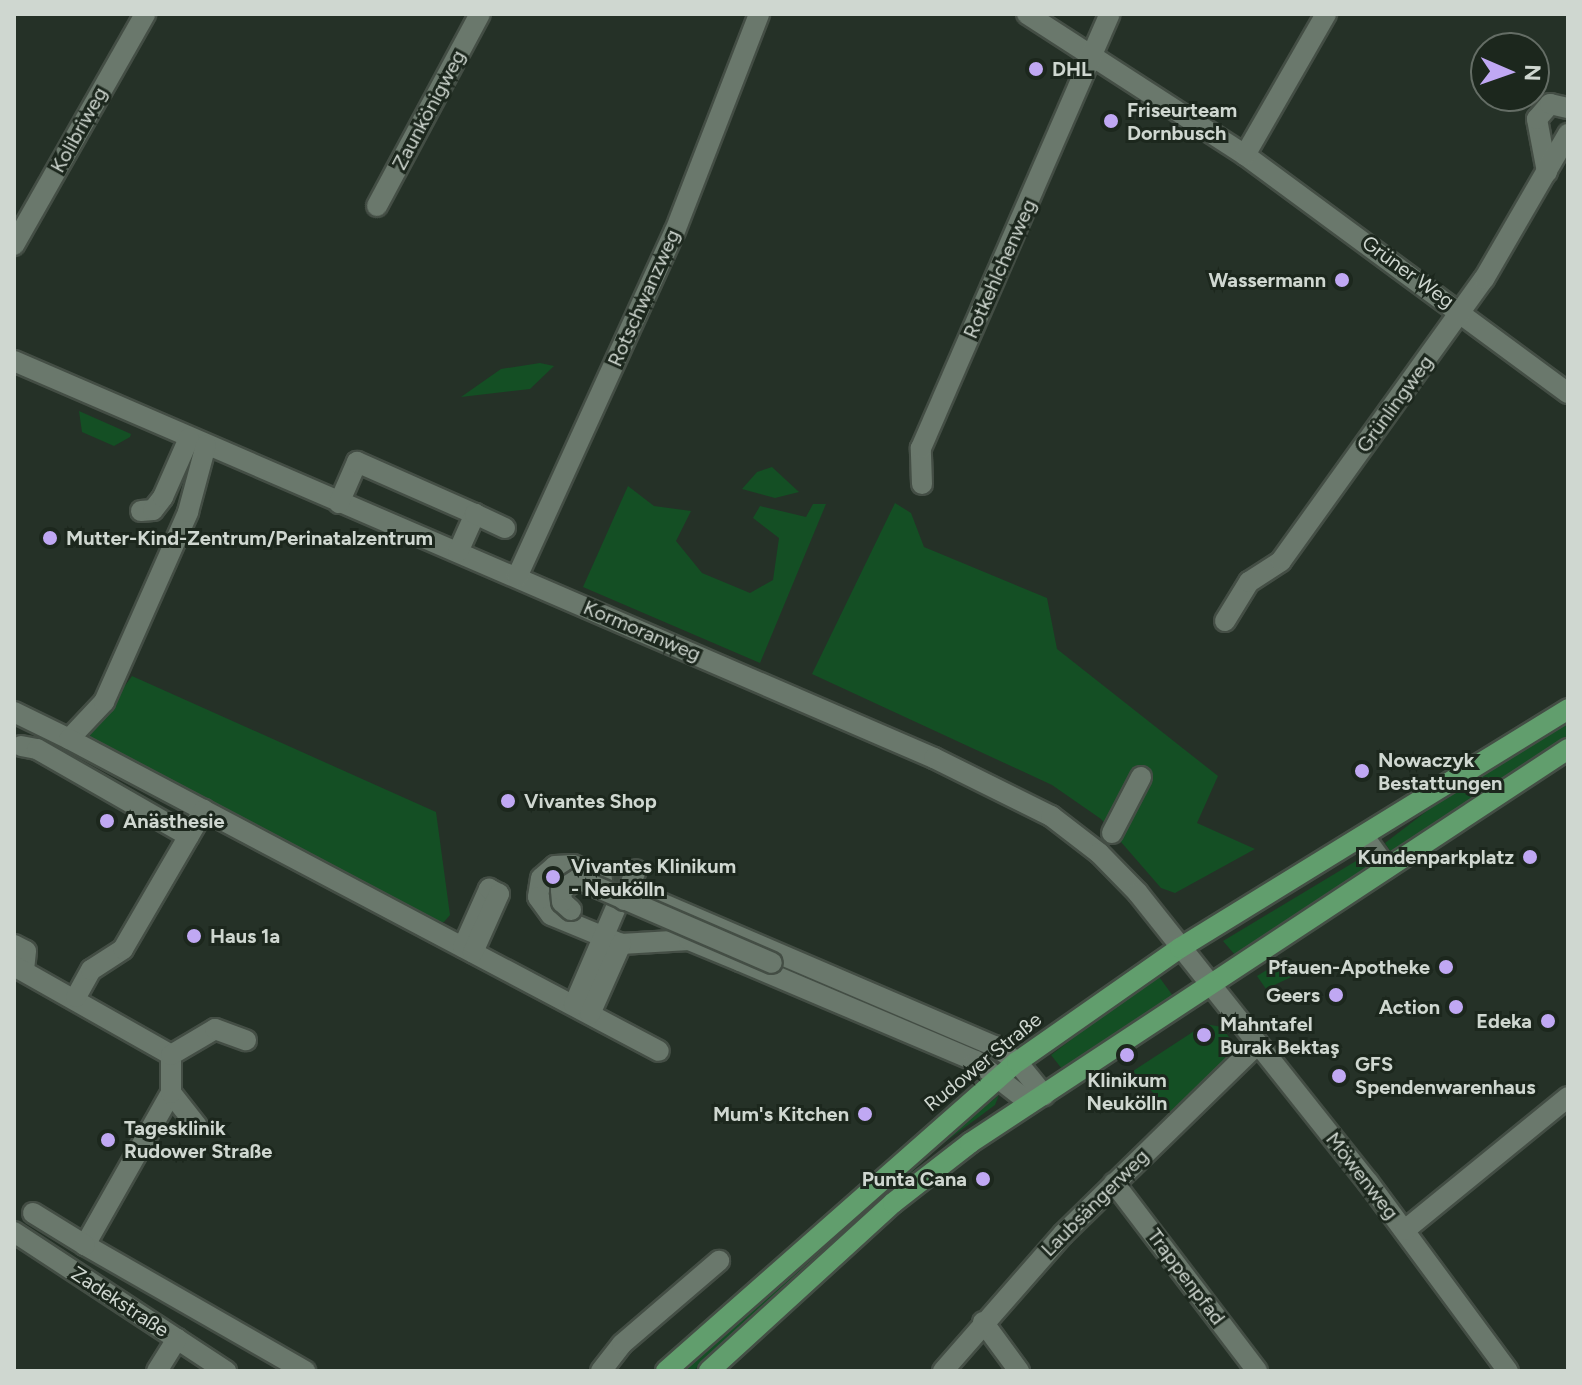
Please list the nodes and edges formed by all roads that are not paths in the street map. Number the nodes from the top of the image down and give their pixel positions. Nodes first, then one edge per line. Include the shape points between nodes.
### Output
1 (145, 14) edge
2 (480, 14) edge
3 (759, 14) edge
4 (1027, 14) edge
5 (1110, 14) edge
6 (1326, 14) edge
7 (1093, 57) junction
8 (1568, 108) edge
9 (1568, 134) edge
10 (1245, 155) junction
11 (1547, 172) junction
12 (377, 206) dead end
13 (14, 245) edge
14 (1461, 310) junction
15 (14, 361) edge
16 (1568, 393) edge
17 (197, 442) junction
18 (922, 484) dead end
19 (339, 503) junction
20 (141, 511) dead end
21 (475, 514) junction
22 (505, 528) dead end
23 (458, 552) junction
24 (517, 577) junction
25 (1225, 621) dead end
26 (1568, 709) edge
27 (14, 712) edge
28 (34, 723) junction
29 (69, 739) junction
30 (1568, 749) edge
31 (17, 752) edge
32 (105, 758) junction
33 (1141, 777) dead end
34 (92, 780) junction
35 (204, 810) junction
36 (1112, 833) dead end
37 (189, 836) junction
38 (1365, 838) junction
39 (1387, 868) junction
40 (636, 870) dead end
41 (602, 879) tunnel mouth
42 (656, 901) tunnel mouth
43 (620, 902) junction
44 (610, 935) junction
45 (14, 945) edge
46 (1180, 948) junction
47 (19, 968) edge
48 (819, 971) junction
49 (1210, 985) junction
50 (76, 997) junction
51 (582, 1010) junction
52 (246, 1040) dead end
53 (1258, 1044) junction
54 (659, 1051) dead end
55 (171, 1055) junction
56 (1017, 1062) junction
57 (999, 1076) junction
58 (171, 1093) junction
59 (1568, 1097) edge
60 (1037, 1099) junction
61 (197, 1126) dead end
62 (1114, 1183) junction
63 (33, 1213) dead end
64 (1405, 1230) junction
65 (14, 1232) edge
66 (85, 1245) junction
67 (719, 1261) dead end
68 (983, 1322) junction
69 (177, 1339) junction
70 (157, 1371) edge
71 (226, 1371) edge
72 (305, 1371) edge
73 (601, 1371) edge
74 (666, 1371) edge
75 (709, 1371) edge
76 (943, 1371) edge
77 (1019, 1371) edge
78 (1257, 1371) edge
79 (1508, 1371) edge

1 - 13 street, Kolibriweg
2 - 12 street, Zaunkönigweg
3 - 24 street, Rotschwanzweg via 675,231
4 - 7 street, Grüner Weg
5 - 7 street, Rotkehlchenweg
6 - 10 street
7 - 10 street, Grüner Weg
7 - 18 street, Rotkehlchenweg via 921,448
8 - 11 street via 1550,104 1537,119
9 - 11 street, Grünlingweg
10 - 14 street, Grüner Weg
11 - 14 street, Grünlingweg
14 - 16 street, Grüner Weg
14 - 25 street, Grünlingweg via 1281,561 1249,582
15 - 17 street, Kormoranweg
17 - 19 street, Kormoranweg
17 - 20 street via 153,510
17 - 29 street via 188,512 104,702
19 - 21 street via 357,462
19 - 23 street, Kormoranweg
21 - 22 street
21 - 23 street
23 - 24 street, Kormoranweg
24 - 46 street, Kormoranweg via 1013,793 1099,853
26 - 38 main road, Rudower Straße
27 - 28 street
28 - 29 street
28 - 31 street
29 - 32 street
30 - 39 main road
31 - 34 street via 37,749
32 - 34 street
32 - 35 street
33 - 36 street
34 - 37 street
35 - 37 street
35 - 51 street
37 - 50 street via 123,949 91,970
38 - 39 street
38 - 46 main road, Rudower Straße
39 - 49 main road
40 - 43 street, bridge
41 - 44 street via 564,864 546,872 538,891 551,915
42 - 48 street
43 - 44 street
43 - 44 street, bridge via 573,880 560,895 571,910
43 - 48 street, bridge via 772,963
44 - 51 street
44 - 57 street via 643,942 689,940 967,1057
45 - 47 street via 26,951
46 - 49 street, Kormoranweg
46 - 56 main road, Rudower Straße
47 - 50 street
48 - 56 street via 995,1046
49 - 53 street, Möwenweg
49 - 60 main road
50 - 55 street
51 - 54 street
52 - 55 street via 215,1029
53 - 62 street, Laubsängerweg
53 - 64 street, Möwenweg
55 - 58 street
56 - 57 main road, Rudower Straße
56 - 60 street
57 - 60 street
57 - 74 main road, Rudower Straße
58 - 61 street
58 - 66 street
59 - 64 street
60 - 75 main road via 893,1203
62 - 68 street, Laubsängerweg
62 - 78 street, Trappenpfad
63 - 66 street
64 - 79 street, Möwenweg
65 - 69 street, Zadekstraße
66 - 72 street
67 - 73 street via 622,1344
68 - 76 street, Laubsängerweg
68 - 77 street
69 - 70 street
69 - 71 street, Zadekstraße

